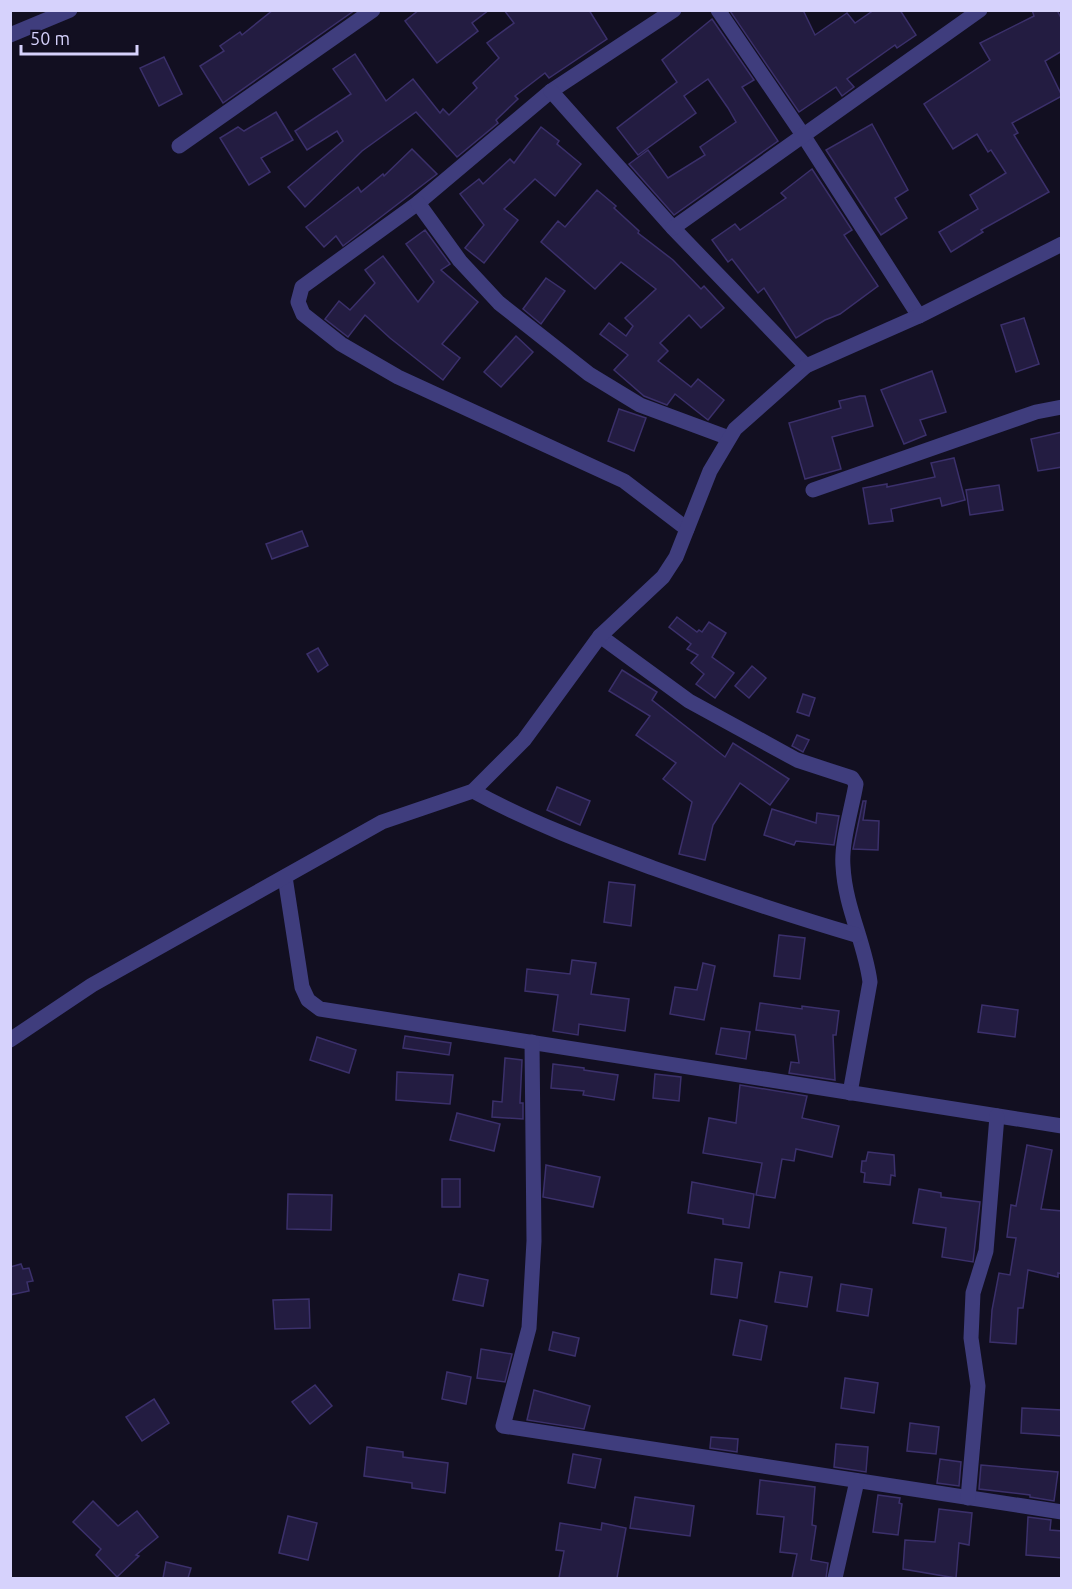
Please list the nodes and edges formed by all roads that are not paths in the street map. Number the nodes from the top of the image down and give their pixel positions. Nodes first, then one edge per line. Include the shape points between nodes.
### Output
1 (70, 10) edge
2 (373, 10) edge
3 (674, 10) edge
4 (718, 10) edge
5 (980, 10) edge
6 (10, 34) edge
7 (551, 91) junction
8 (803, 135) junction
9 (179, 146) dead end
10 (418, 203) junction
11 (673, 228) junction
12 (1062, 244) edge
13 (918, 316) junction
14 (806, 366) junction
15 (1062, 407) edge
16 (729, 438) junction
17 (813, 490) dead end
18 (687, 529) junction
19 (600, 636) junction
20 (473, 791) junction
21 (285, 877) junction
22 (856, 935) junction
23 (10, 1040) edge
24 (532, 1042) junction
25 (850, 1093) junction
26 (997, 1116) junction
27 (1062, 1126) edge
28 (857, 1482) junction
29 (968, 1498) junction
30 (1062, 1512) edge
31 (835, 1578) edge

1 - 6 street
2 - 9 street
3 - 7 street
4 - 8 street
5 - 8 street
7 - 10 street
7 - 11 street
8 - 11 street
8 - 13 street
10 - 16 street via 460,261 499,303 589,374 640,405
10 - 18 street via 302,287 298,302 303,314 341,345 398,377 624,481
11 - 14 street
12 - 13 street
13 - 14 street
14 - 16 street
15 - 17 street via 1035,412
16 - 18 street via 710,471
18 - 19 street via 663,576
19 - 20 street via 524,740
19 - 22 street via 689,701 797,760 852,778 856,784 842,864
20 - 21 street via 382,822
20 - 22 street via 565,836
21 - 23 street via 92,985
21 - 24 street via 302,987 308,1000 320,1009
22 - 25 street via 870,982
24 - 25 street
24 - 28 street via 534,1241 529,1328 503,1426
25 - 26 street
26 - 27 street
26 - 29 street via 986,1251 973,1293 971,1338 978,1386
28 - 29 street
28 - 31 street
29 - 30 street

